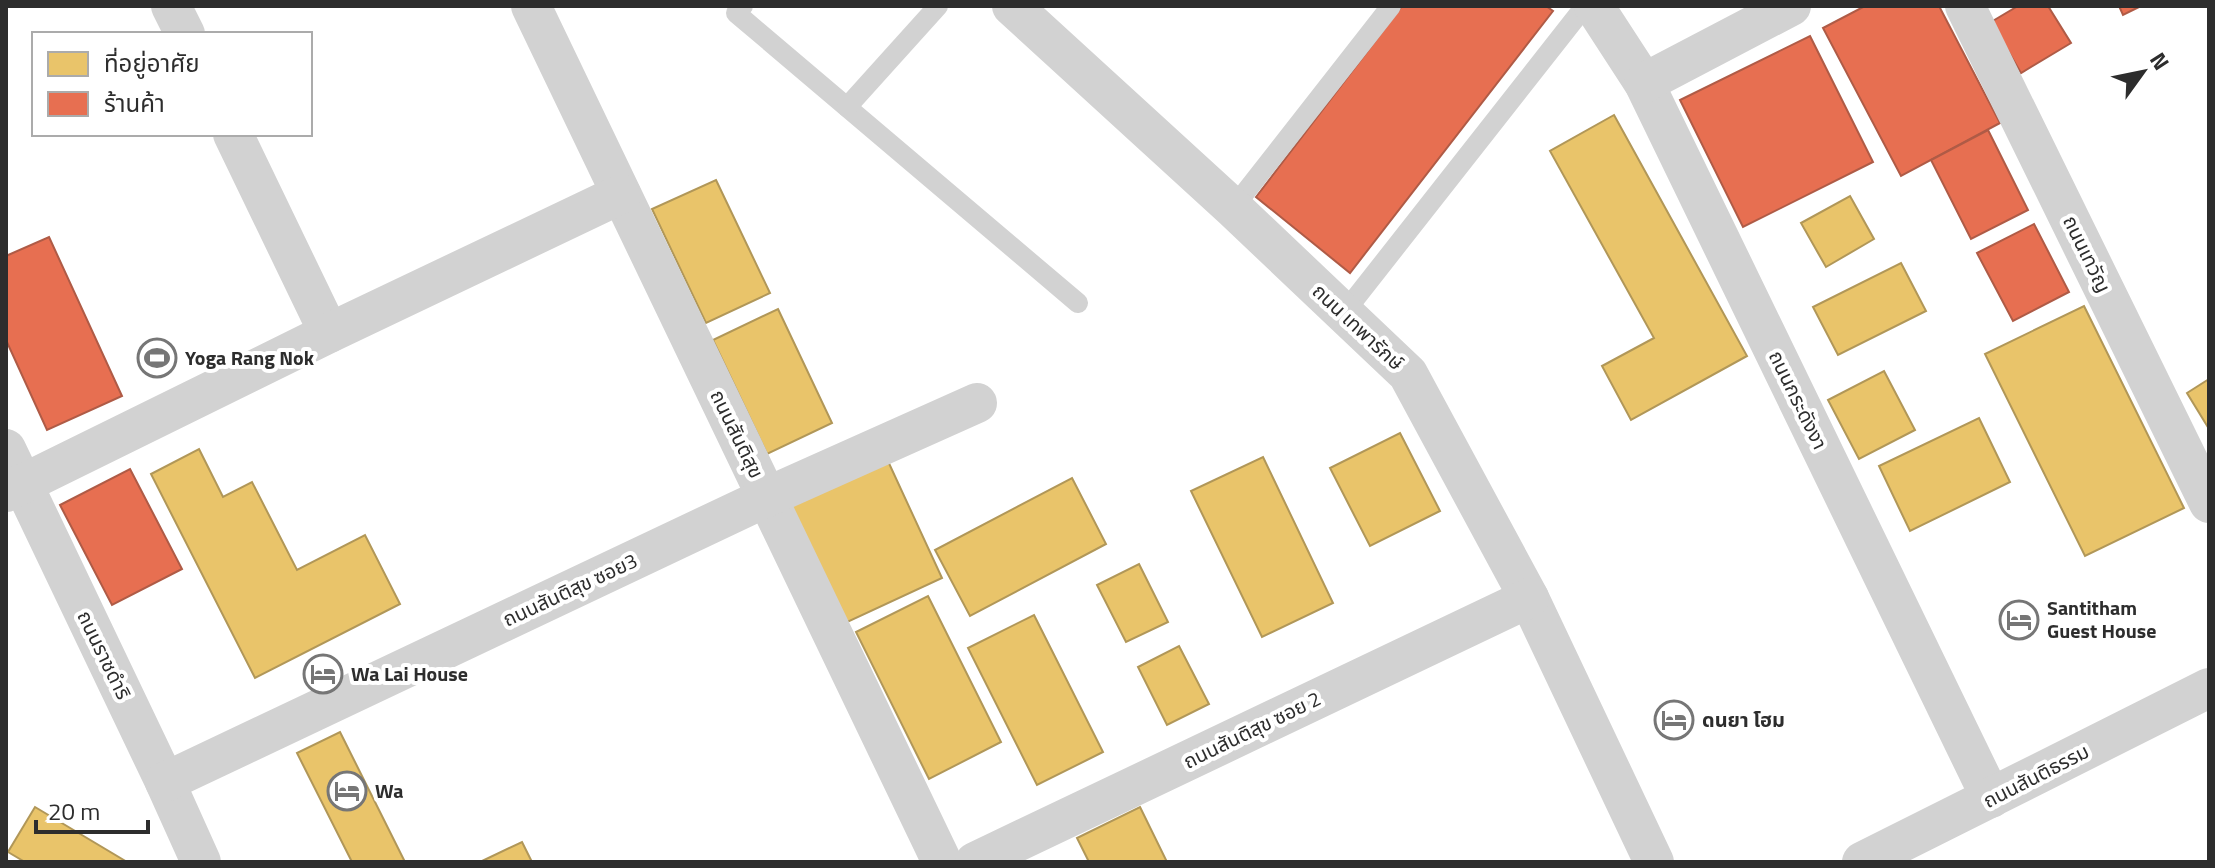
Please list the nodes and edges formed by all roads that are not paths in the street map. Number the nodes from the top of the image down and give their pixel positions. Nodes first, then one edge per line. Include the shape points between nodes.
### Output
1 (171, 6) edge
2 (531, 6) edge
3 (743, 6) edge
4 (938, 6) edge
5 (1012, 6) edge
6 (1391, 6) edge
7 (1585, 6) edge
8 (1594, 6) edge
9 (1791, 6) edge
10 (1965, 6) edge
11 (184, 32) edge
12 (1644, 83) junction
13 (847, 107) junction
14 (234, 136) edge
15 (621, 194) junction
16 (1233, 208) junction
17 (1078, 303) dead end
18 (1343, 314) junction
19 (329, 333) junction
20 (977, 403) dead end
21 (11, 475) edge
22 (767, 497) junction
23 (2209, 503) edge
24 (1529, 598) junction
25 (2209, 688) edge
26 (165, 782) junction
27 (1991, 798) junction
28 (201, 862) edge
29 (942, 862) edge
30 (975, 862) edge
31 (1654, 862) edge
32 (1862, 862) edge

1 - 11 street
2 - 15 street, ถนนสันติสุข
3 - 13 lane via 736,13
4 - 13 lane
5 - 16 street, ถนน เทพารักษ์
6 - 16 lane
7 - 18 lane
8 - 12 street, ถนนกระดังงา
9 - 12 street
10 - 23 street, ถนนเทวัญ
12 - 27 street, ถนนกระดังงา
13 - 17 lane
14 - 19 street
15 - 19 street
15 - 22 street, ถนนสันติสุข
16 - 18 street, ถนน เทพารักษ์
18 - 24 street, ถนน เทพารักษ์ via 1408,374
19 - 21 street
20 - 22 street, ถนนสันติสุข ซอย3
21 - 26 street, ถนนราชดำริ
22 - 26 street, ถนนสันติสุข ซอย3
22 - 29 street, ถนนสันติสุข
24 - 30 street, ถนนสันติสุข ซอย 2
24 - 31 street, ถนน เทพารักษ์
25 - 27 street, ถนนสันติธรรม
26 - 28 street, ถนนราชดำริ
27 - 32 street, ถนนสันติธรรม

